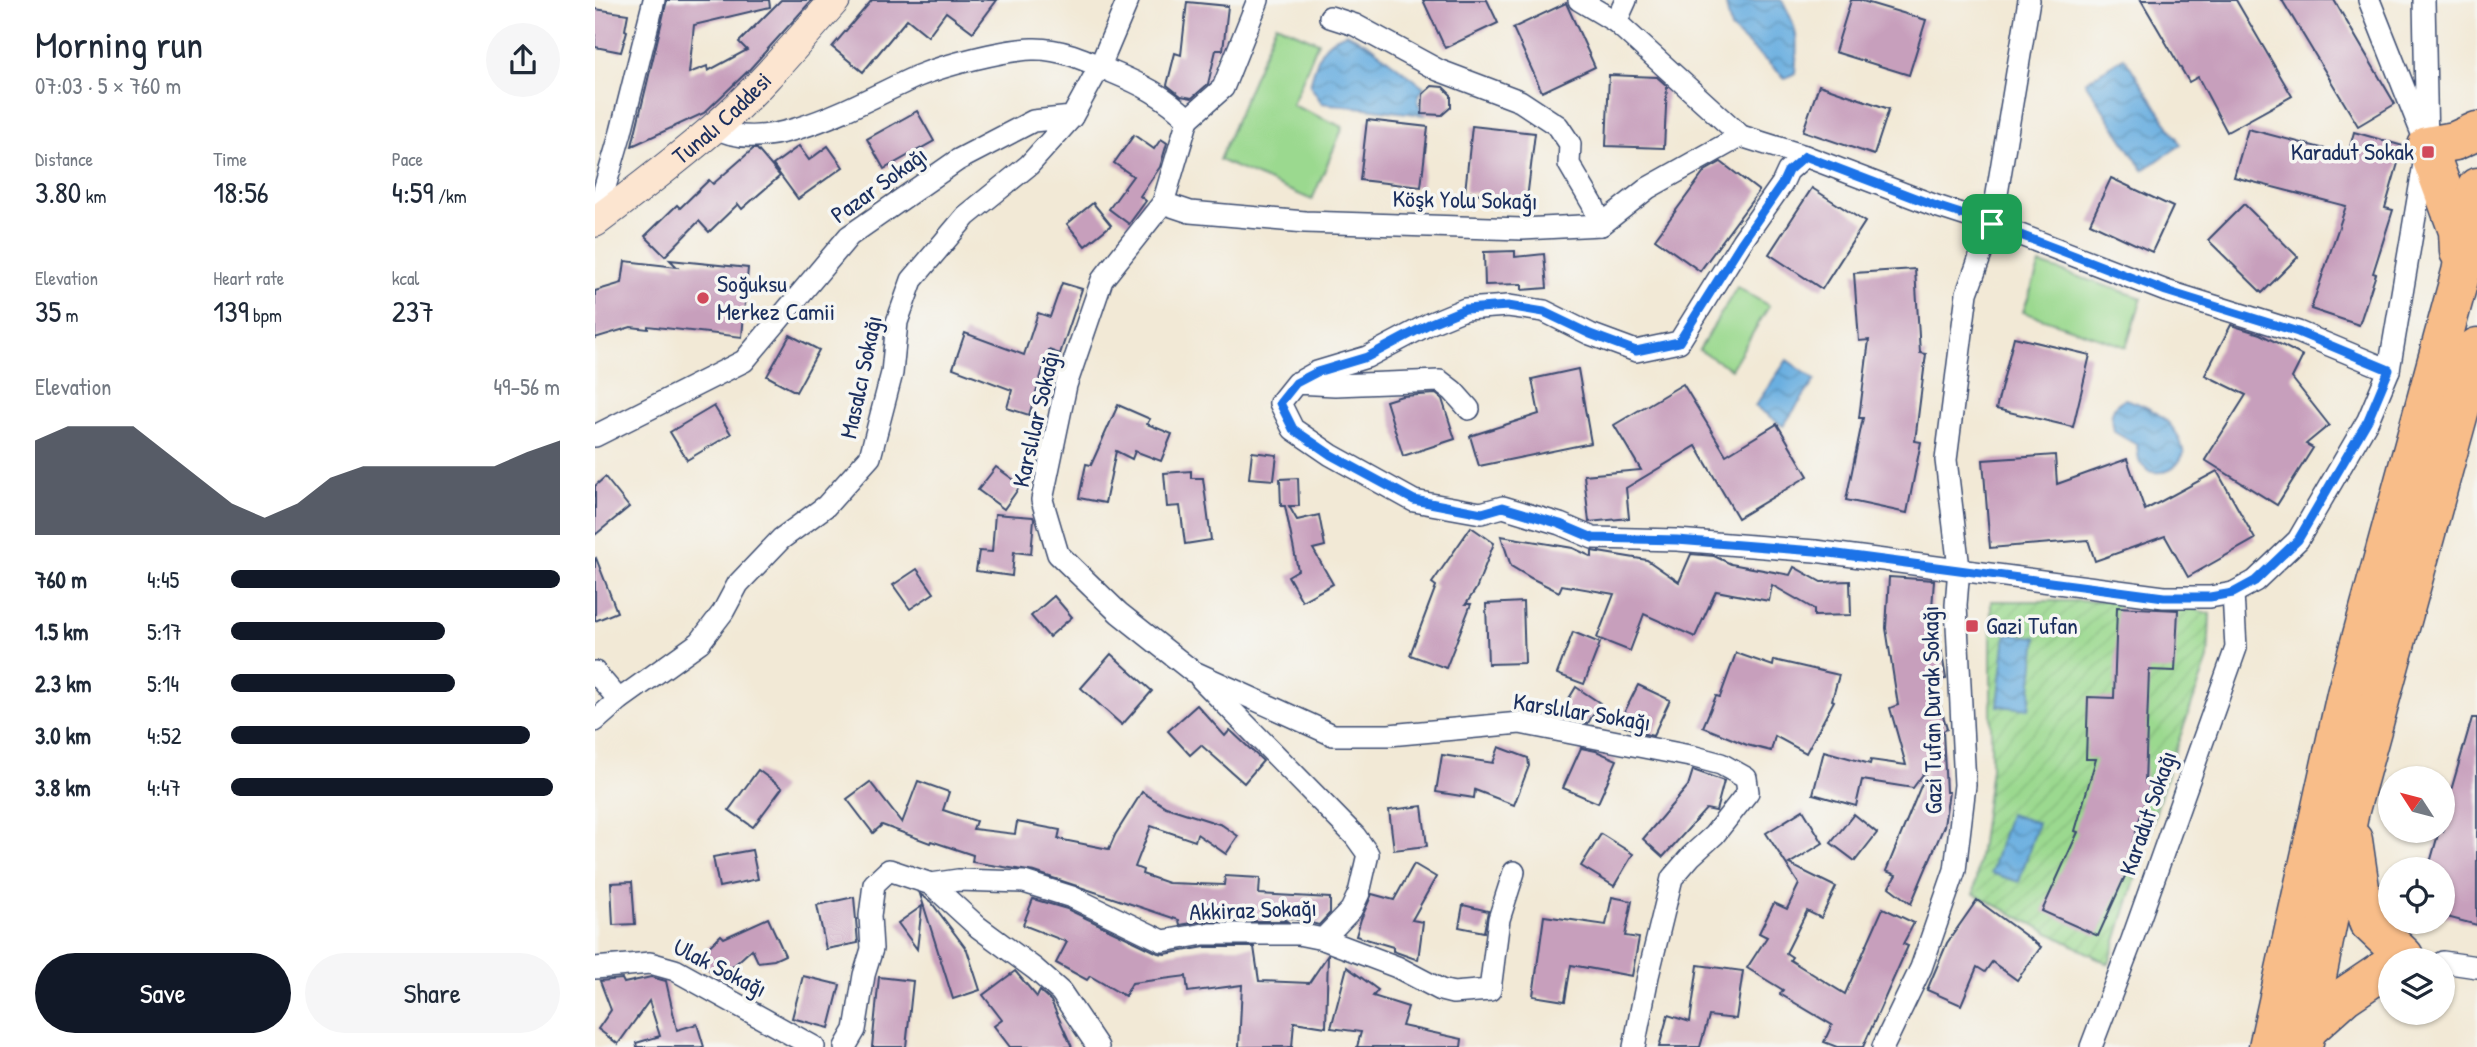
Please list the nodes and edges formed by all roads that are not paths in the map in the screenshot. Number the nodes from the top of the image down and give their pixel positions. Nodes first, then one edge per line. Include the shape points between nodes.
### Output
1 (654, 0) edge
2 (835, 0) edge
3 (1128, 0) edge
4 (1258, 0) edge
5 (1579, 0) edge
6 (1626, 0) edge
7 (2029, 0) edge
8 (2369, 0) edge
9 (2424, 0) edge
10 (1330, 17) dead end
11 (1616, 22) junction
12 (1100, 66) junction
13 (1072, 117) junction
14 (1188, 119) junction
15 (715, 127) junction
16 (2477, 131) edge
17 (1741, 136) junction
18 (2427, 146) junction
19 (1805, 156) junction
20 (2477, 187) edge
21 (1163, 203) junction
22 (595, 221) edge
23 (1992, 224) junction
24 (1601, 225) junction
25 (2461, 272) junction
26 (2477, 347) edge
27 (2389, 370) junction
28 (1296, 383) junction
29 (1469, 409) dead end
30 (2469, 413) edge
31 (595, 436) edge
32 (1959, 568) junction
33 (2233, 593) junction
34 (1192, 671) junction
35 (595, 672) edge
36 (619, 700) junction
37 (595, 721) edge
38 (2350, 810) junction
39 (1514, 872) dead end
40 (931, 884) junction
41 (1323, 939) junction
42 (2393, 948) edge
43 (2455, 964) edge
44 (2477, 967) edge
45 (595, 968) edge
46 (2378, 977) edge
47 (2304, 1040) edge
48 (814, 1047) edge
49 (845, 1047) edge
50 (1098, 1047) edge
51 (1635, 1047) edge
52 (1883, 1047) edge
53 (2091, 1047) edge
54 (2268, 1047) edge

1 - 22 street
2 - 15 main road, Tunalı Caddesi
3 - 12 street
4 - 14 street via 1223,88
5 - 11 street
6 - 11 street
7 - 23 street, Gazi Tufan Durak Sokağı
8 - 18 street
9 - 18 street
10 - 24 street via 1355,25 1438,70 1520,101 1558,125 1570,144 1569,164
11 - 17 street
12 - 13 street
12 - 14 street via 1148,87
12 - 15 street via 1061,51 1014,50 921,75 797,128 744,138
13 - 31 street, Pazar Sokağı via 1033,121 958,160 849,236 744,361
13 - 36 street, Masalcı Sokağı via 1030,165 967,216 912,281 897,322 891,373 870,457 826,506 781,539 747,575 700,642
14 - 21 street, Karslılar Sokağı
15 - 22 main road, Tunalı Caddesi
16 - 18 highway
17 - 19 street
17 - 24 street via 1648,187
18 - 25 highway via 2458,231
18 - 27 street
19 - 23 street
19 - 28 street via 1788,171 1679,342 1636,351 1544,312 1508,306 1465,309 1367,357
20 - 25 highway
21 - 24 street, Köşk Yolu Sokağı via 1191,212 1305,222 1522,229
21 - 34 street, Karslılar Sokağı via 1102,280 1066,385 1042,500 1058,554 1119,612
23 - 27 street via 2166,291 2298,332
23 - 32 street, Gazi Tufan Durak Sokağı via 1967,293 1946,460
25 - 54 highway via 2346,694
26 - 30 highway
27 - 33 street via 2368,420 2298,540 2255,581
28 - 29 street via 1440,382
28 - 32 street via 1280,403 1293,429 1414,500 1482,513 1503,507 1593,538 1788,549
30 - 38 highway
32 - 33 street via 2164,597
32 - 52 street, Gazi Tufan Durak Sokağı via 1956,605 1965,785 1955,870 1921,968
33 - 53 street, Karadut Sokağı via 2235,649
34 - 41 street, Akkiraz Sokağı via 1355,836 1368,855 1351,910
34 - 51 street, Karslılar Sokağı via 1333,735 1389,735 1520,723 1695,757 1746,778 1748,792 1734,811 1672,878
35 - 36 street
36 - 37 street, Masalcı Sokağı
38 - 42 highway via 2368,922
38 - 47 highway
39 - 41 street via 1499,919 1490,990 1441,990 1397,967
40 - 41 street, Akkiraz Sokağı via 1024,882 1072,897 1163,941 1204,934 1298,934
40 - 49 street via 889,870 874,884 870,916 873,949 855,1030
40 - 50 street via 1061,992
43 - 44 street
45 - 48 street, Ulak Sokağı via 650,963 675,970
46 - 47 highway via 2345,996

